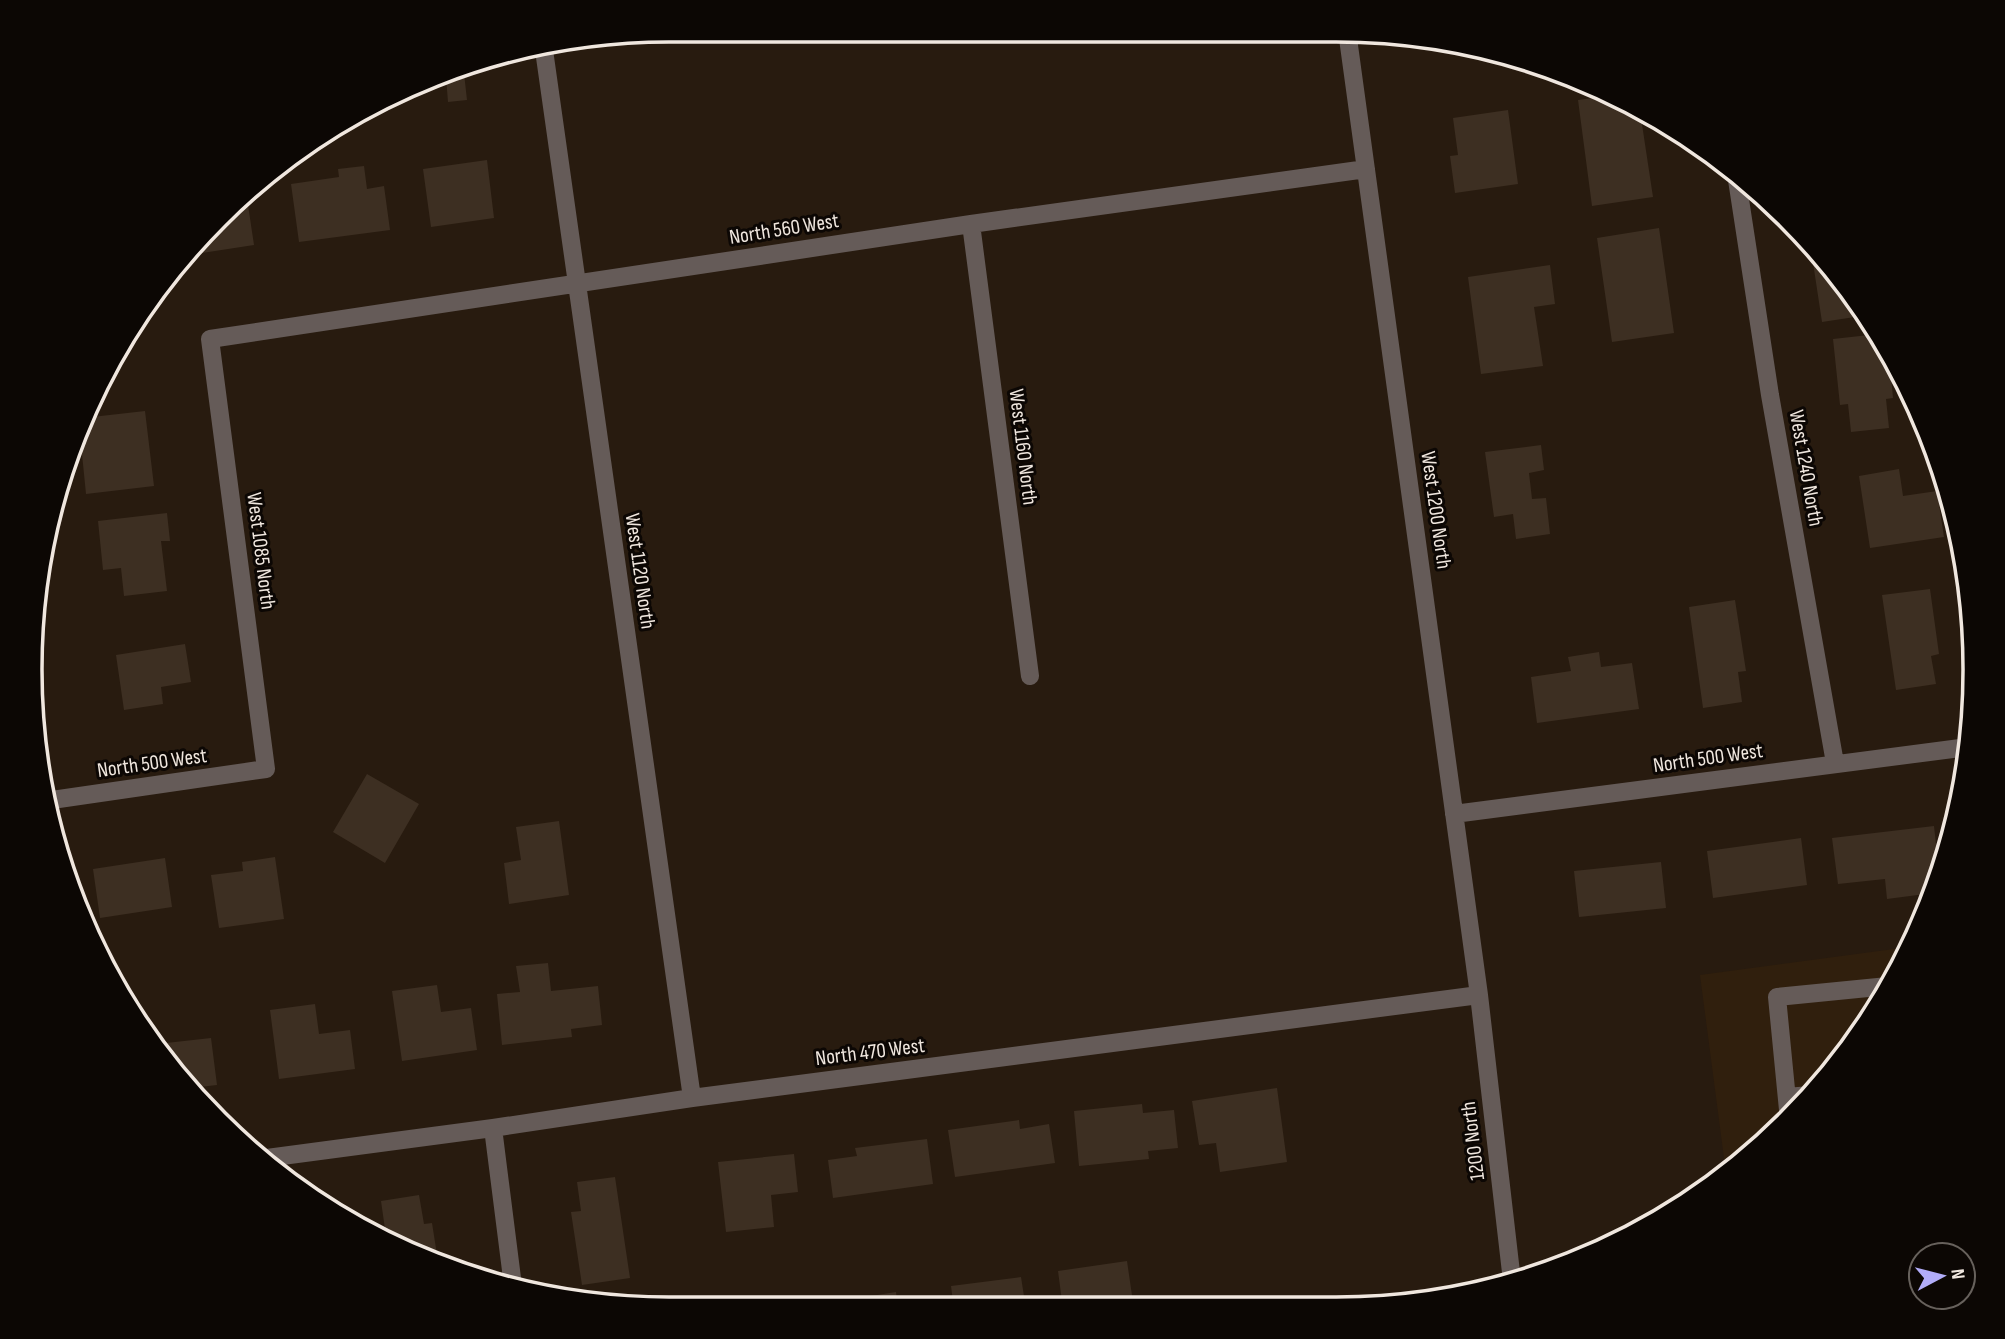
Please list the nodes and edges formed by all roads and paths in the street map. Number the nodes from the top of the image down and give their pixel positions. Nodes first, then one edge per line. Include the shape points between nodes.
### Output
1 (1349, 42) edge
2 (545, 55) edge
3 (1366, 169) junction
4 (1738, 189) edge
5 (971, 223) junction
6 (577, 283) junction
7 (210, 339) joint
8 (1030, 676) dead end
9 (1958, 748) edge
10 (1835, 763) junction
11 (267, 769) joint
12 (56, 799) edge
13 (1454, 814) junction
14 (1876, 987) edge
15 (1479, 995) junction
16 (1795, 1096) edge
17 (1787, 1097) junction
18 (692, 1098) junction
19 (1788, 1104) edge
20 (493, 1128) junction
21 (276, 1157) edge
22 (1511, 1272) edge
23 (512, 1277) edge

1 - 3 street, West 1200 North
2 - 6 street, West 1120 North
3 - 5 street, North 560 West
3 - 13 street, West 1200 North
4 - 10 street, West 1240 North
5 - 6 street, North 560 West
5 - 8 street, West 1160 North
6 - 7 street, North 560 West
6 - 18 street, West 1120 North
7 - 11 street, West 1085 North
9 - 10 street, North 500 West
10 - 13 street, North 500 West
11 - 12 street, North 500 West
13 - 15 street, West 1200 North
14 - 17 street via 1777,997
15 - 18 street, North 470 West
15 - 22 street, 1200 North
16 - 17 street
17 - 19 street
18 - 20 street, North 470 West
20 - 21 street, North 470 West
20 - 23 street

